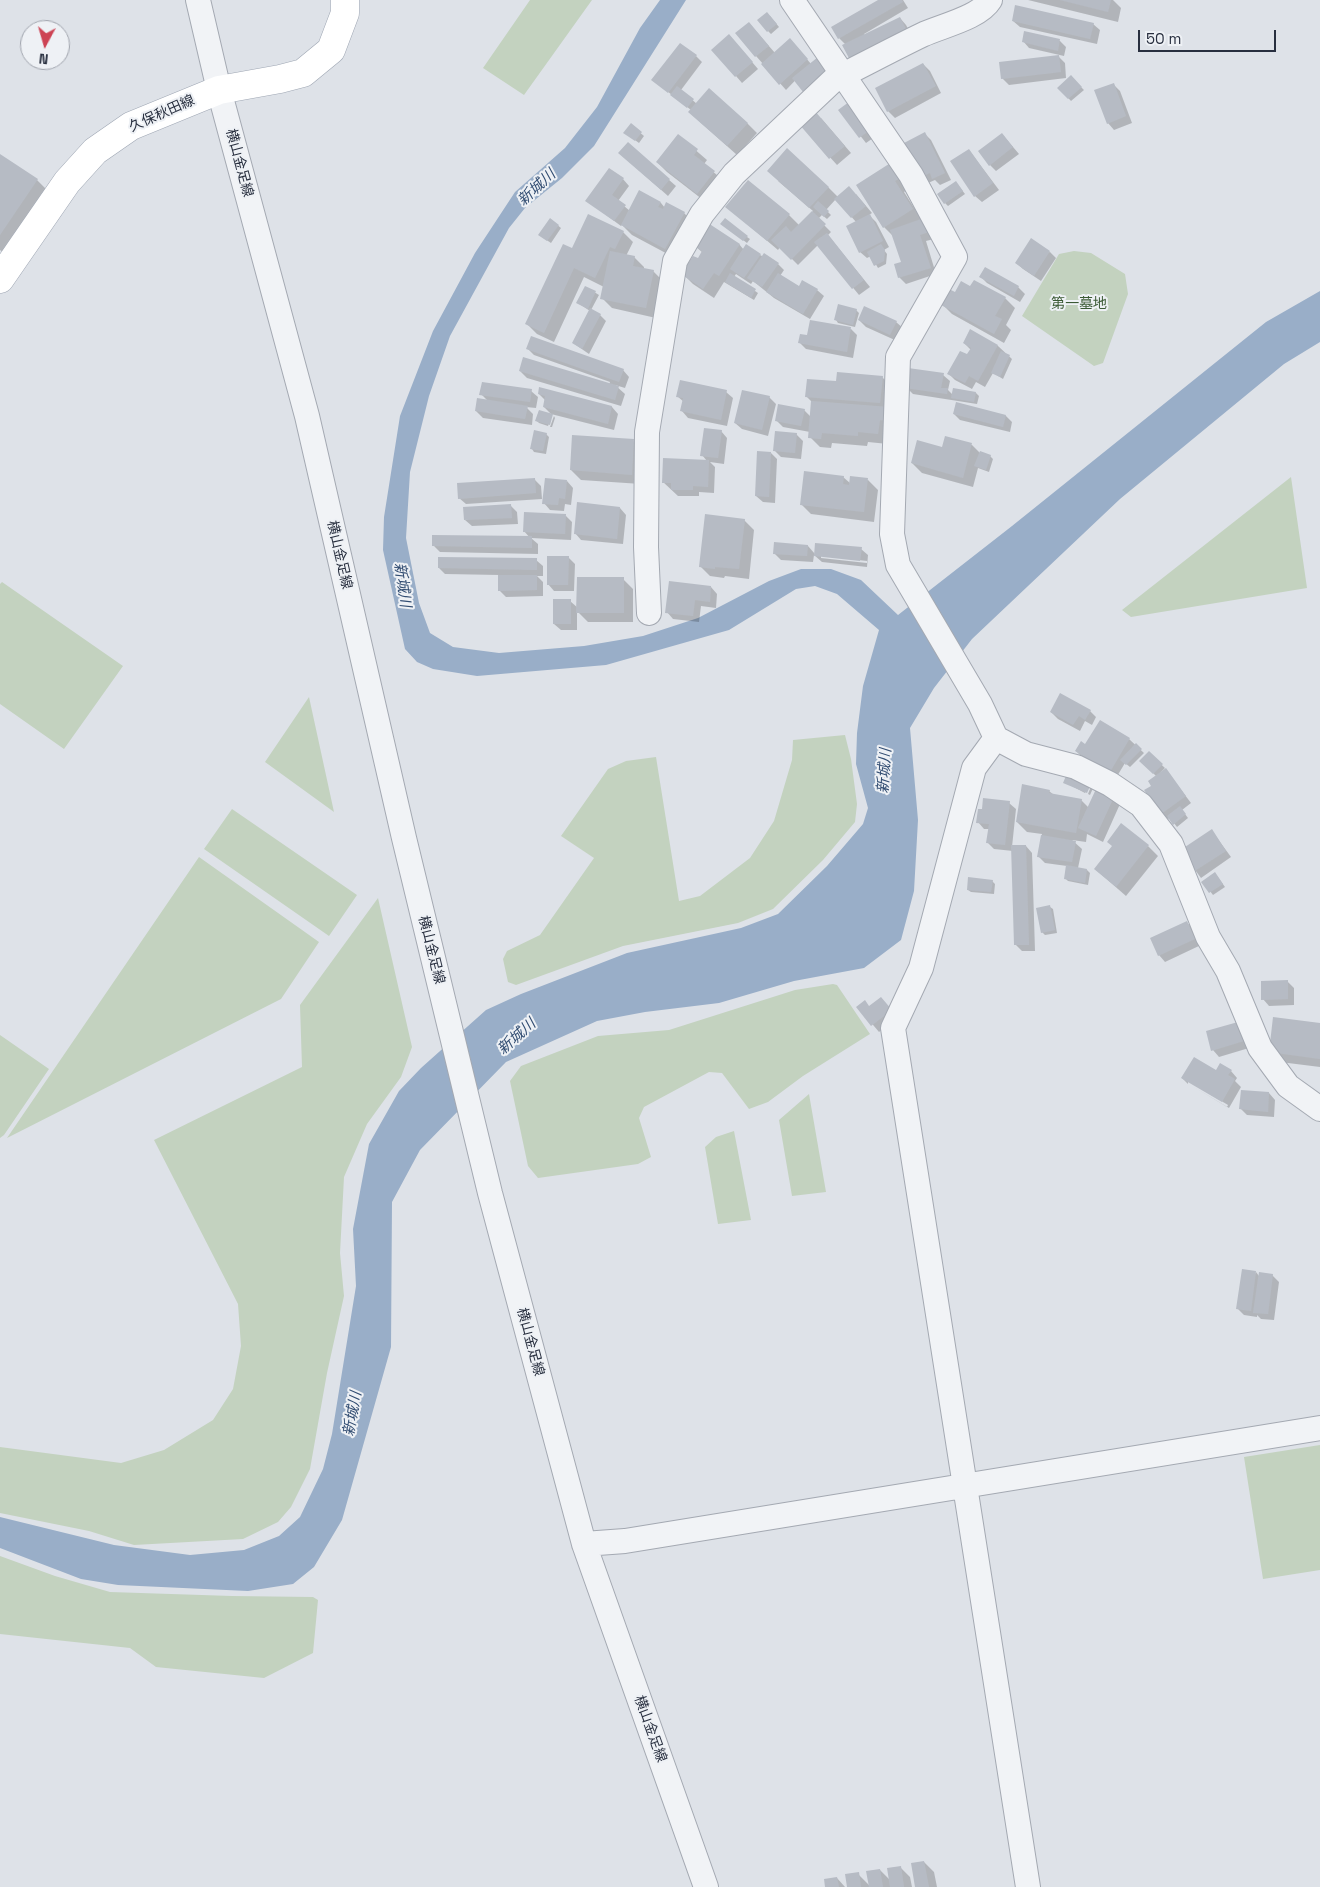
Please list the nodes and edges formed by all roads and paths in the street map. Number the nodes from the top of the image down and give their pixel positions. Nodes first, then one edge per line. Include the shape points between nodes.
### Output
1 (198, 0) edge
2 (345, 0) edge
3 (792, 0) edge
4 (990, 0) edge
5 (842, 74) junction
6 (219, 90) junction
7 (0, 279) edge
8 (649, 613) dead end
9 (996, 738) junction
10 (1320, 1109) edge
11 (1320, 1428) edge
12 (964, 1485) junction
13 (584, 1544) junction
14 (706, 1887) edge
15 (1028, 1887) edge

1 - 6 street, 横山金足線
2 - 6 main road, 久保秋田線 via 345,13 331,50 302,73
3 - 5 street
4 - 5 street via 970,16 924,34
5 - 8 street via 734,174 702,214 676,261 647,432
5 - 9 street via 911,175 955,258 898,357 892,534 898,565 980,704
6 - 7 main road, 久保秋田線 via 131,126 95,151 67,182
6 - 13 street, 横山金足線 via 307,416 490,1193
9 - 10 street via 1026,754 1076,767 1141,805 1171,844 1208,937 1228,971 1260,1048 1288,1086
9 - 12 street via 974,768 921,968 893,1028
11 - 12 street
12 - 13 street
12 - 15 street
13 - 14 street, 横山金足線

